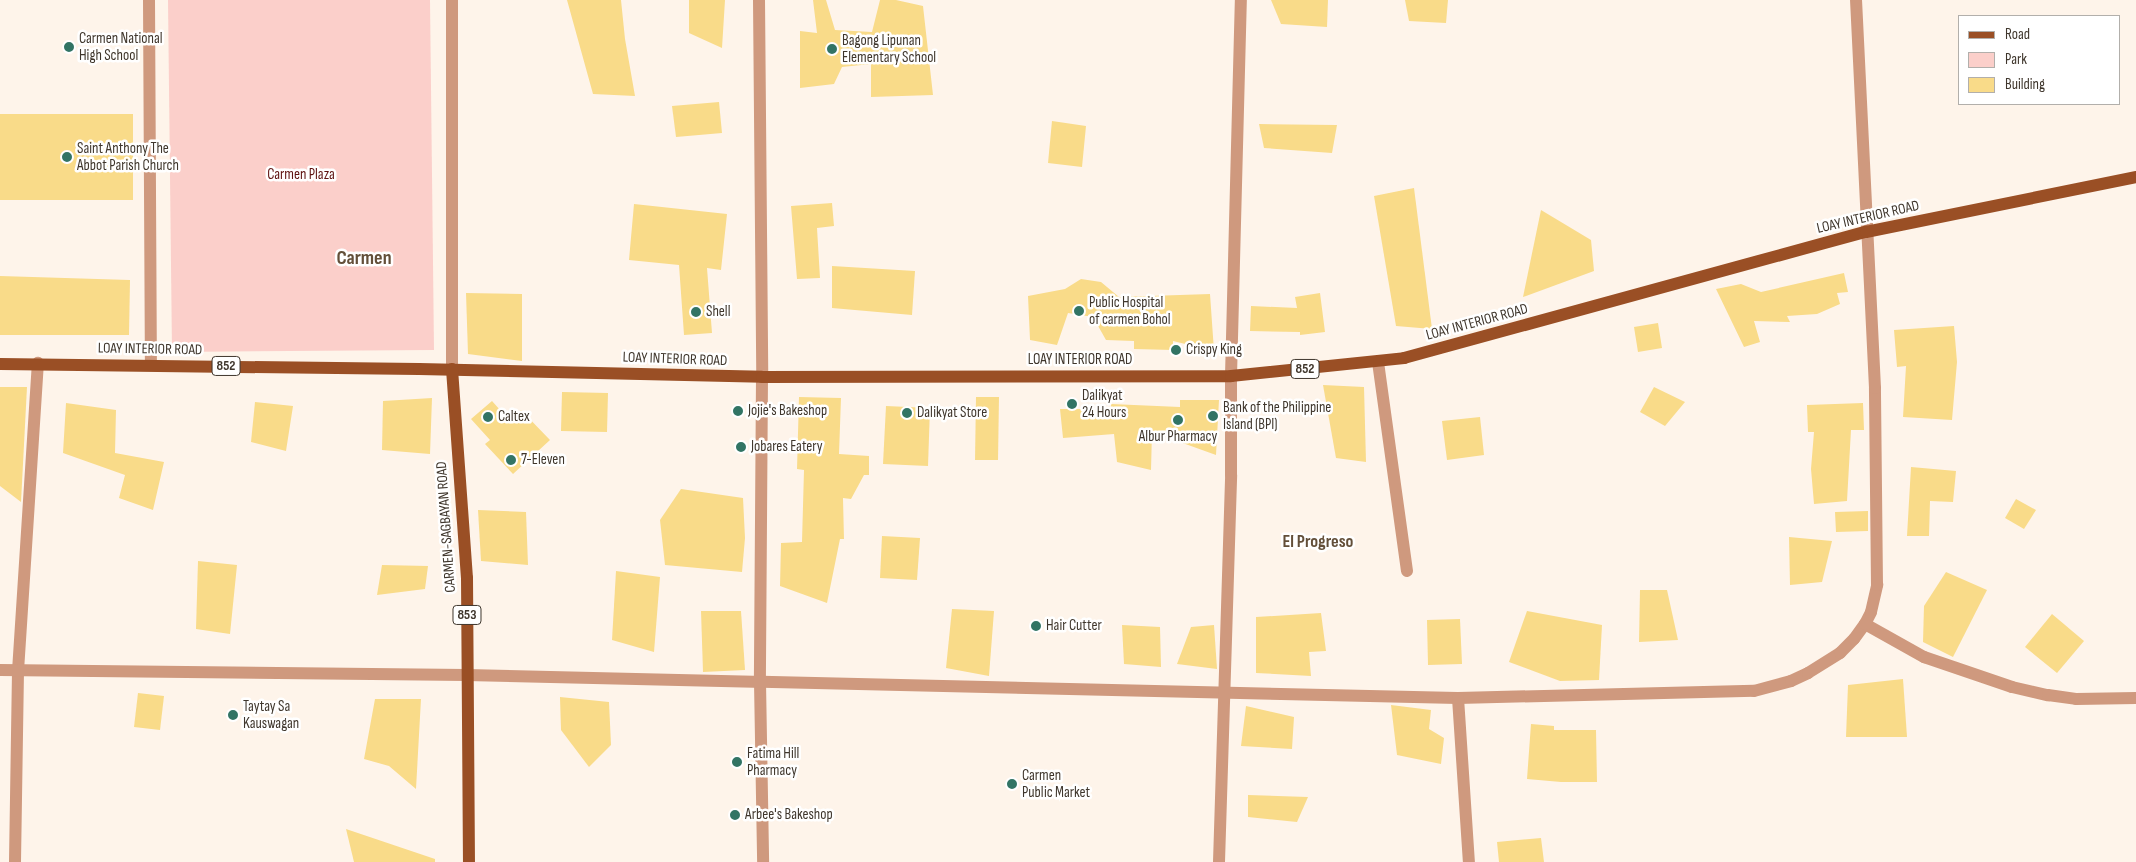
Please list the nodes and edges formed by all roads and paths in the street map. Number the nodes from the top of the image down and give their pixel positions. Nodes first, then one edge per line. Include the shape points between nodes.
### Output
1 (148, 0) edge
2 (452, 0) edge
3 (759, 0) edge
4 (1241, 0) edge
5 (1856, 0) edge
6 (2136, 177) edge
7 (1866, 232) junction
8 (1378, 362) junction
9 (0, 364) edge
10 (38, 364) junction
11 (151, 364) junction
12 (452, 369) junction
13 (1231, 376) junction
14 (762, 378) junction
15 (1406, 570) dead end
16 (1866, 624) junction
17 (0, 670) edge
18 (18, 671) junction
19 (466, 676) junction
20 (760, 682) junction
21 (1226, 692) junction
22 (1458, 698) junction
23 (2136, 698) edge
24 (15, 862) edge
25 (469, 862) edge
26 (763, 862) edge
27 (1220, 862) edge
28 (1469, 862) edge

1 - 11 street
2 - 12 street
3 - 14 street
4 - 13 street
5 - 7 street
6 - 7 main road, LOAY INTERIOR ROAD / 852
7 - 8 main road, LOAY INTERIOR ROAD / 852 via 1427,352
7 - 16 street via 1875,388 1877,585
8 - 13 main road, LOAY INTERIOR ROAD / 852
8 - 15 street
9 - 10 main road, LOAY INTERIOR ROAD / 852
10 - 11 main road, LOAY INTERIOR ROAD / 852
10 - 18 street
11 - 12 main road, LOAY INTERIOR ROAD / 852
12 - 14 main road, LOAY INTERIOR ROAD / 852
12 - 19 main road, CARMEN-SAGBAYAN ROAD / 853 via 467,578
13 - 14 main road, LOAY INTERIOR ROAD / 852
13 - 21 street
14 - 20 street
16 - 22 street via 1840,653 1826,663 1791,681 1754,691
16 - 23 street via 1924,657 2012,686 2076,699
17 - 18 street
18 - 19 street
18 - 24 street
19 - 20 street
19 - 25 main road, CARMEN-SAGBAYAN ROAD / 853
20 - 21 street
20 - 26 street
21 - 22 street
21 - 27 street
22 - 28 street

